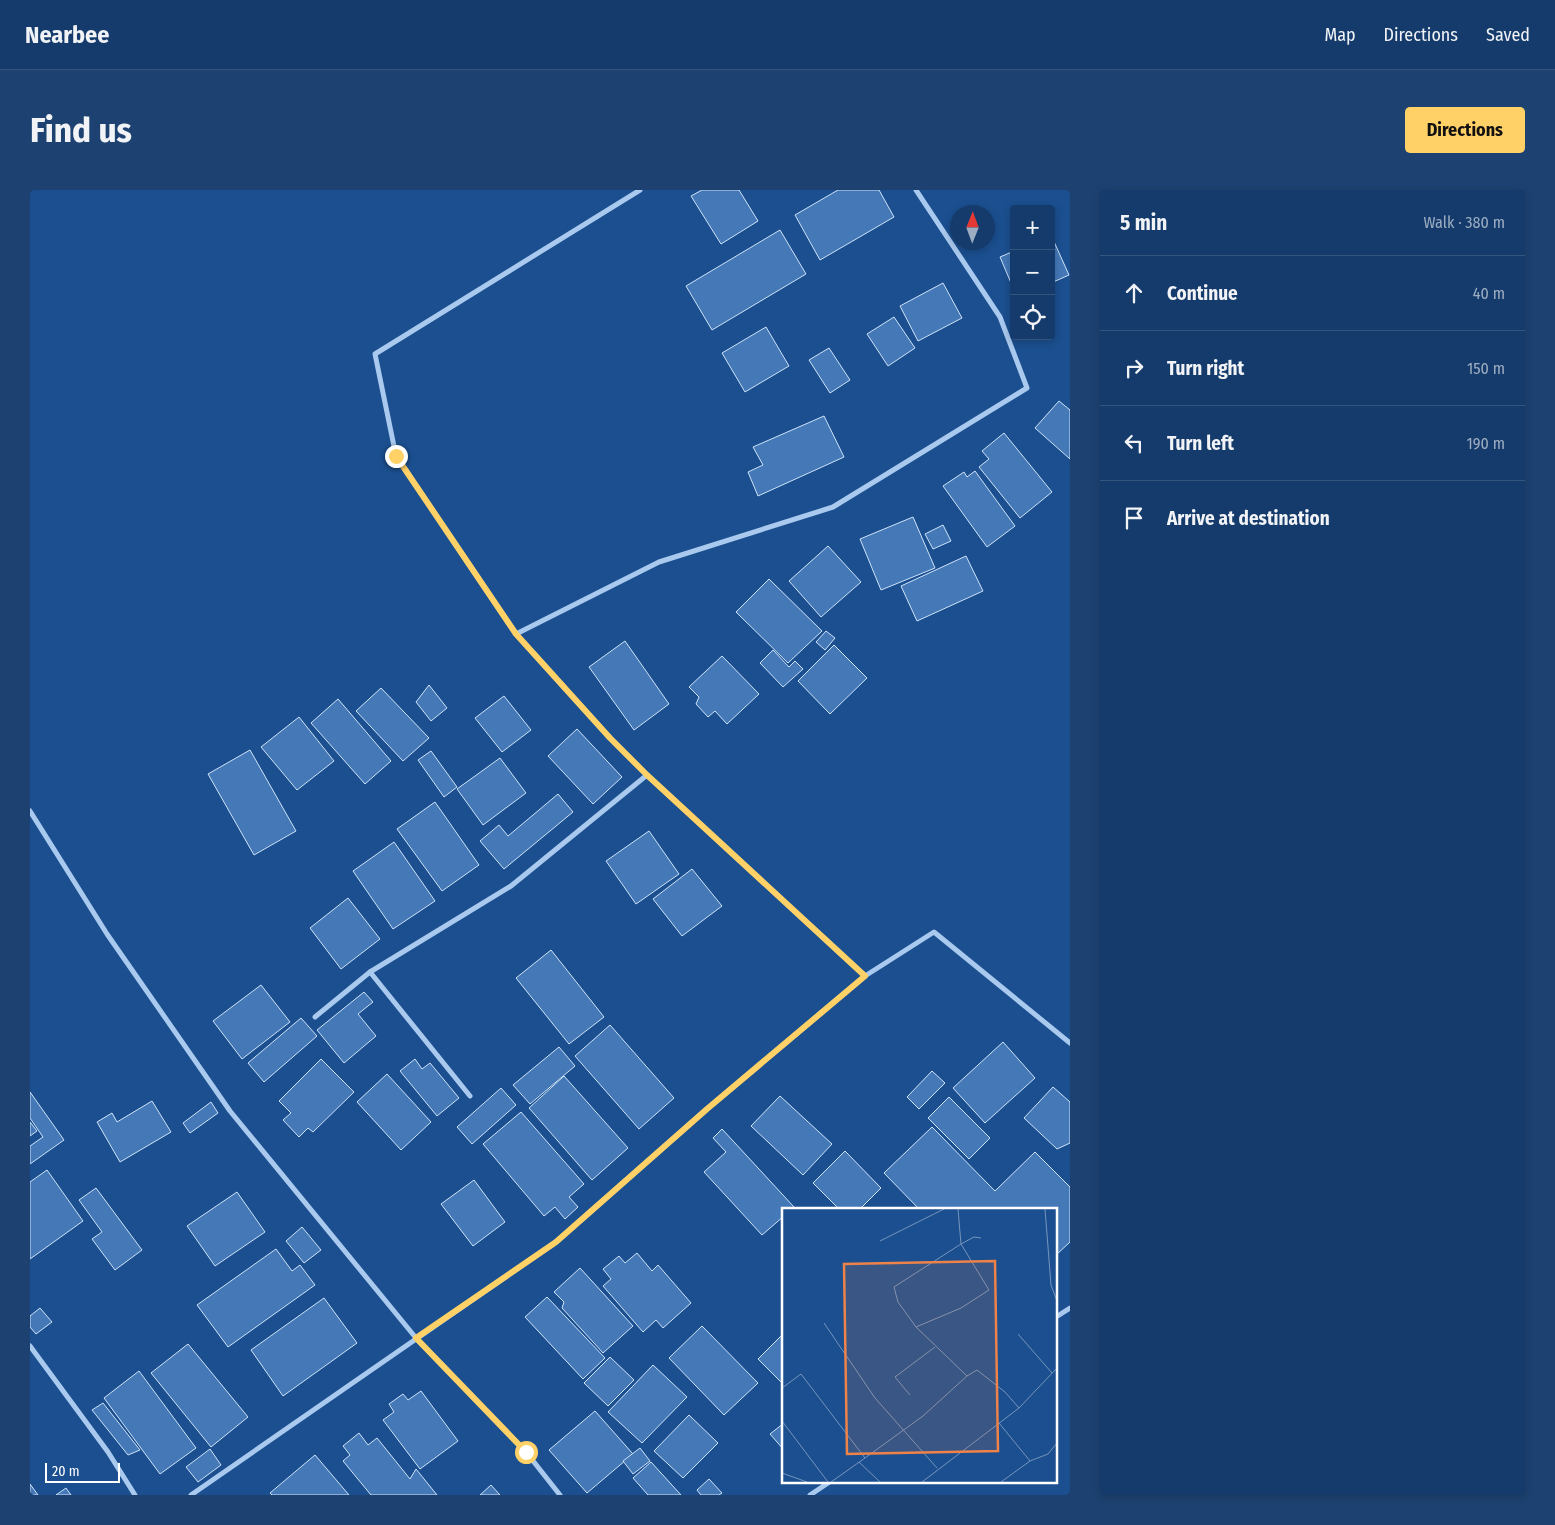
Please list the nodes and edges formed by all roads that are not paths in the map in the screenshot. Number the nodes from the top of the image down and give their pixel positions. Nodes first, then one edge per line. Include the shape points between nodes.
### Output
1 (640, 190) edge
2 (916, 190) edge
3 (516, 634) junction
4 (647, 775) junction
5 (30, 811) edge
6 (370, 972) junction
7 (865, 976) junction
8 (315, 1017) dead end
9 (1070, 1043) edge
10 (470, 1096) dead end
11 (1070, 1308) edge
12 (1058, 1316) edge
13 (416, 1338) junction
14 (30, 1346) edge
15 (830, 1482) edge
16 (136, 1495) edge
17 (191, 1495) edge
18 (560, 1495) edge
19 (810, 1495) edge

1 - 3 street via 375,354 396,456
2 - 3 street via 1000,317 1027,388 833,507 659,562
3 - 4 street
4 - 6 street via 511,886
4 - 7 street
5 - 13 street via 108,934 230,1111
6 - 8 street
6 - 10 street
7 - 9 street via 934,932
7 - 13 street via 556,1242
11 - 12 street
13 - 17 street
13 - 18 street via 526,1452
14 - 16 street
15 - 19 street

